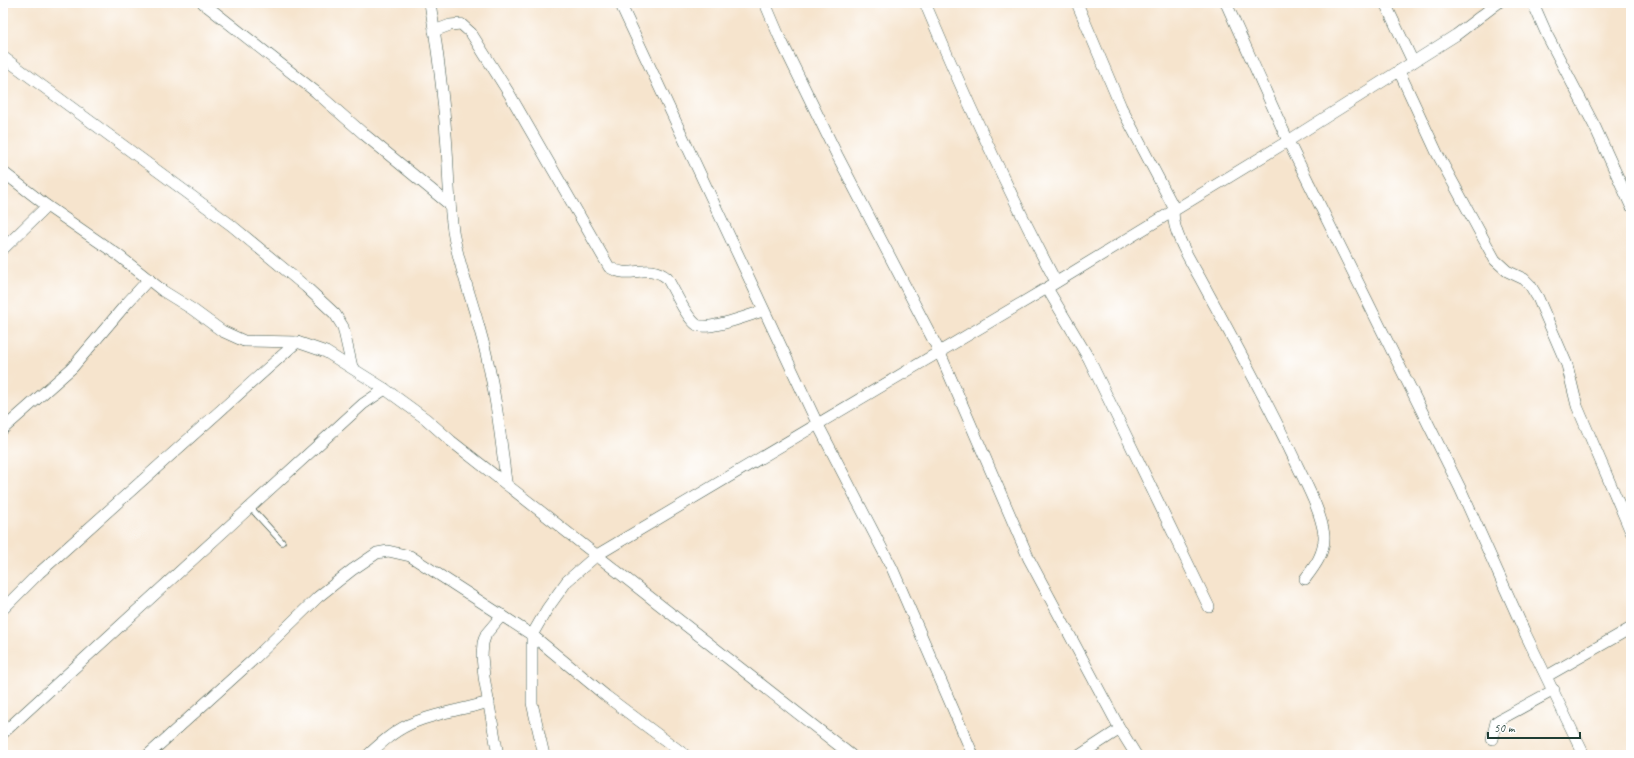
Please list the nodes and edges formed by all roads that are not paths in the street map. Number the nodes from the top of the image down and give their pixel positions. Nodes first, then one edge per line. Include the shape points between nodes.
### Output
1 (203, 3) edge
2 (430, 3) edge
3 (620, 3) edge
4 (765, 3) edge
5 (925, 3) edge
6 (1076, 3) edge
7 (1226, 3) edge
8 (1386, 3) edge
9 (1498, 3) edge
10 (1533, 3) edge
11 (434, 31) junction
12 (3, 57) edge
13 (1413, 62) junction
14 (1399, 71) junction
15 (1288, 141) junction
16 (3, 172) edge
17 (450, 205) junction
18 (47, 206) junction
19 (1631, 206) edge
20 (1174, 208) junction
21 (3, 249) edge
22 (149, 280) junction
23 (1051, 285) junction
24 (764, 311) junction
25 (297, 342) junction
26 (939, 351) junction
27 (352, 367) junction
28 (385, 389) junction
29 (817, 423) junction
30 (3, 429) edge
31 (506, 482) junction
32 (250, 507) junction
33 (1631, 532) edge
34 (282, 542) dead end
35 (597, 555) junction
36 (1305, 579) dead end
37 (1209, 607) dead end
38 (3, 609) edge
39 (502, 615) junction
40 (1631, 628) edge
41 (532, 635) junction
42 (1547, 676) junction
43 (1554, 690) junction
44 (489, 702) junction
45 (1120, 729) junction
46 (3, 733) edge
47 (1492, 739) dead end
48 (148, 755) edge
49 (368, 755) edge
50 (498, 755) edge
51 (544, 755) edge
52 (685, 755) edge
53 (852, 755) edge
54 (973, 755) edge
55 (1080, 755) edge
56 (1136, 755) edge
57 (1584, 755) edge

1 - 17 street via 316,92
2 - 11 street
3 - 24 street
4 - 26 street via 841,162
5 - 23 street via 974,118
6 - 20 street via 1121,107
7 - 15 street
8 - 13 street
9 - 13 street via 1456,35
10 - 19 street via 1595,126
11 - 17 street via 443,96
11 - 24 street via 461,24 471,33 510,95 609,267 624,274 644,270 661,273 698,325 708,327
12 - 27 street via 231,225 306,287 335,314 343,326
13 - 14 street
14 - 15 street
14 - 33 street via 1438,155 1495,260 1507,271 1524,279 1538,298 1568,365 1577,406
15 - 20 street
15 - 42 street via 1460,488
16 - 18 street
17 - 31 street via 463,276 491,375
18 - 21 street
18 - 22 street via 118,255
20 - 23 street
20 - 36 street via 1173,220 1192,264 1275,416 1315,505 1324,536 1323,548 1317,563
22 - 25 street via 234,337 255,342
22 - 30 street via 72,368
23 - 26 street
23 - 37 street
24 - 29 street
25 - 27 street via 326,352
25 - 38 street via 39,573
26 - 29 street
26 - 45 street via 1029,559
27 - 28 street
28 - 31 street
28 - 32 street via 363,404
29 - 35 street
29 - 54 street via 892,568
31 - 35 street
32 - 34 lane
32 - 46 street
35 - 41 street via 567,581
35 - 53 street
39 - 41 street
39 - 44 street via 490,627 483,643 484,677
39 - 48 street via 410,556 393,552 377,553 318,598
40 - 42 street
41 - 51 street via 532,703
41 - 52 street via 606,696
42 - 43 street
43 - 47 street via 1503,716 1496,722
43 - 57 street
44 - 49 street via 407,725
44 - 50 street
45 - 55 street
45 - 56 street

